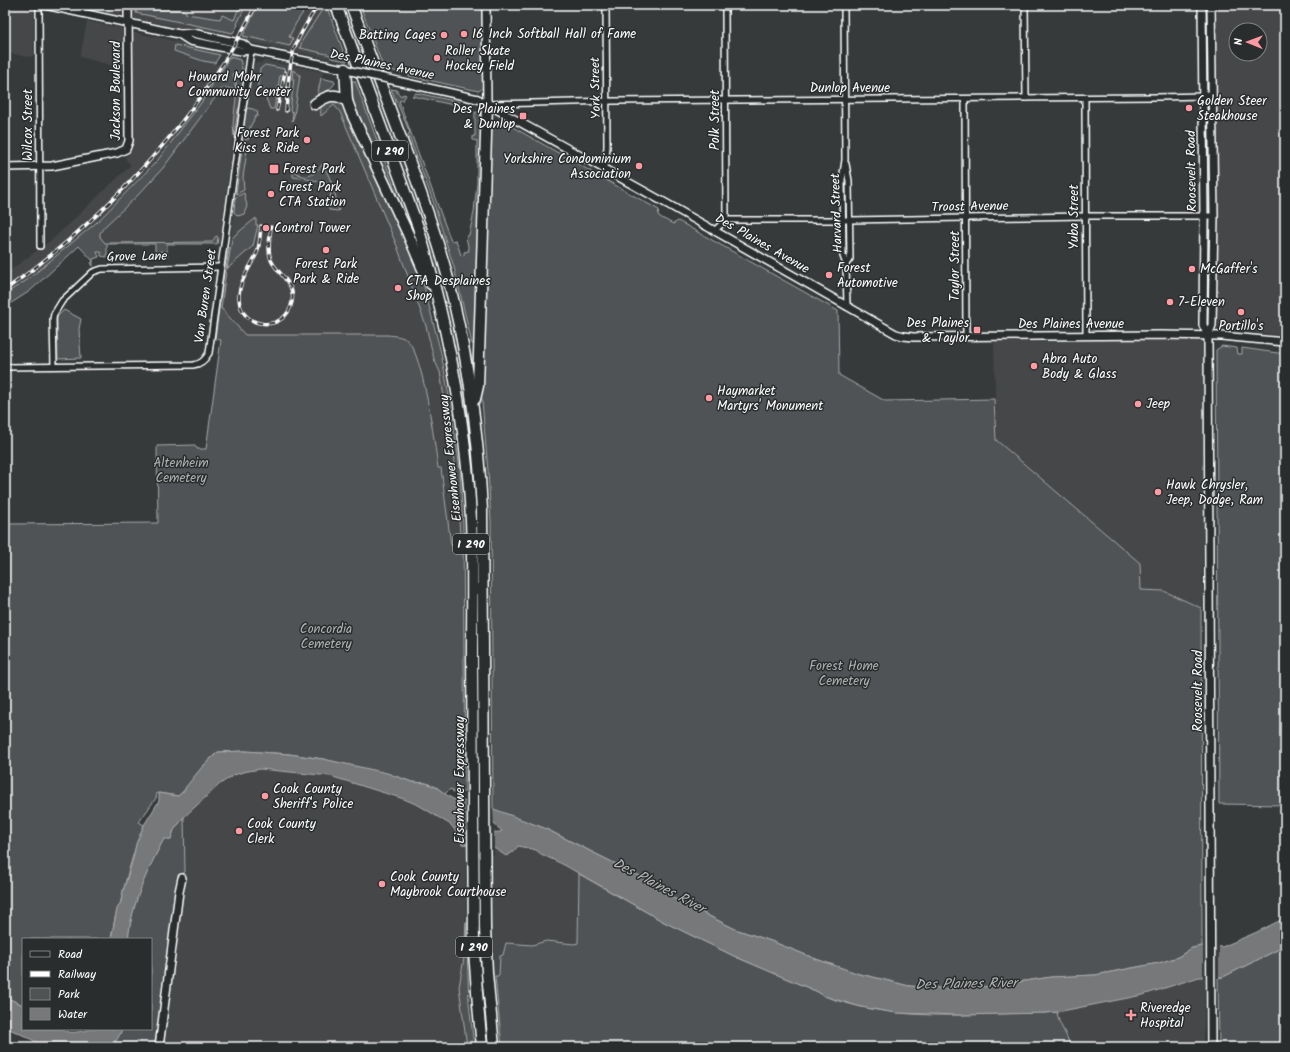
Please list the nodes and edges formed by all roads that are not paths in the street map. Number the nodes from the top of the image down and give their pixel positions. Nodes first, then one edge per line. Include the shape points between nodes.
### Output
1 (39, 5) edge
2 (45, 5) edge
3 (128, 5) edge
4 (336, 5) edge
5 (351, 5) edge
6 (486, 5) edge
7 (606, 5) edge
8 (725, 5) edge
9 (844, 5) edge
10 (1025, 5) edge
11 (1202, 5) edge
12 (1212, 5) edge
13 (128, 23) junction
14 (251, 50) junction
15 (348, 70) junction
16 (1212, 93) junction
17 (1203, 96) junction
18 (1026, 98) junction
19 (1085, 98) junction
20 (965, 99) junction
21 (726, 100) junction
22 (845, 100) junction
23 (347, 101) junction
24 (607, 102) junction
25 (315, 104) dead end
26 (487, 104) junction
27 (845, 160) junction
28 (5, 167) edge
29 (39, 167) junction
30 (605, 170) junction
31 (1085, 216) junction
32 (1204, 216) junction
33 (1214, 216) junction
34 (966, 218) junction
35 (726, 220) junction
36 (842, 220) junction
37 (850, 220) junction
38 (714, 231) junction
39 (40, 246) dead end
40 (846, 264) junction
41 (221, 267) junction
42 (439, 298) junction
43 (846, 307) junction
44 (966, 336) junction
45 (1086, 336) junction
46 (1208, 336) junction
47 (1285, 342) edge
48 (5, 366) edge
49 (54, 366) junction
50 (474, 409) junction
51 (182, 878) dead end
52 (159, 1047) edge
53 (482, 1047) edge
54 (494, 1047) edge
55 (1211, 1047) edge

1 - 29 street, Wilcox Street
2 - 13 main road, Des Plaines Avenue
3 - 13 main road, Jackson Boulevard
4 - 42 highway, Eisenhower Expressway / I 290 via 418,227
5 - 50 highway, Eisenhower Expressway / I 290 via 446,271 458,320
6 - 26 main road
7 - 24 street, York Street
8 - 21 street, Polk Street
9 - 22 street, Harvard Street
10 - 18 street
11 - 17 main road, Roosevelt Road
12 - 16 main road, Roosevelt Road
13 - 14 main road, Des Plaines Avenue via 236,42
13 - 29 main road, Jackson Boulevard via 129,141 126,149 118,153
14 - 15 main road, Des Plaines Avenue
14 - 41 street, Van Buren Street
15 - 23 highway
15 - 26 main road, Des Plaines Avenue, bridge via 478,99
16 - 17 street, Dunlop Avenue
16 - 33 main road, Roosevelt Road
17 - 19 street, Dunlop Avenue
17 - 32 main road, Roosevelt Road
18 - 19 street, Dunlop Avenue
18 - 20 street, Dunlop Avenue
19 - 31 street, Yuba Street
20 - 22 street, Dunlop Avenue
20 - 34 street, Taylor Street
21 - 22 street, Dunlop Avenue
21 - 24 street, Dunlop Avenue
21 - 35 street, Polk Street
22 - 27 street, Harvard Street
23 - 25 highway via 331,95
23 - 42 highway via 425,274
24 - 26 street, Dunlop Avenue
24 - 30 street, York Street
26 - 30 main road, Des Plaines Avenue
26 - 50 highway via 478,386
27 - 36 street, Harvard Street
27 - 37 street, Harvard Street via 849,181
28 - 29 main road, Jackson Boulevard
29 - 39 street, Wilcox Street
30 - 38 main road, Des Plaines Avenue
31 - 32 street, Troost Avenue
31 - 34 street, Troost Avenue
31 - 45 street, Yuba Street
32 - 33 street, Troost Avenue
32 - 46 main road, Roosevelt Road via 1203,325
33 - 46 main road, Roosevelt Road via 1212,325
34 - 37 street, Troost Avenue
34 - 44 street, Taylor Street
35 - 36 street, Troost Avenue
35 - 38 street
36 - 37 street, Troost Avenue
36 - 40 street, Harvard Street via 843,256
37 - 40 street, Harvard Street via 850,259
38 - 43 main road, Des Plaines Avenue
40 - 43 street, Harvard Street
41 - 49 street, Grove Lane via 102,269 93,272 62,301 54,314
41 - 49 street, Van Buren Street via 209,353 203,362 193,365
42 - 53 highway, Eisenhower Expressway / I 290 via 463,426 470,502 474,951
43 - 44 main road, Des Plaines Avenue via 904,336
44 - 45 main road, Des Plaines Avenue
45 - 46 main road, Des Plaines Avenue
46 - 47 main road, Des Plaines Avenue
46 - 55 main road, Roosevelt Road
48 - 49 street, Van Buren Street
50 - 54 highway, Eisenhower Expressway / I 290 via 482,510 487,973
51 - 52 main road

